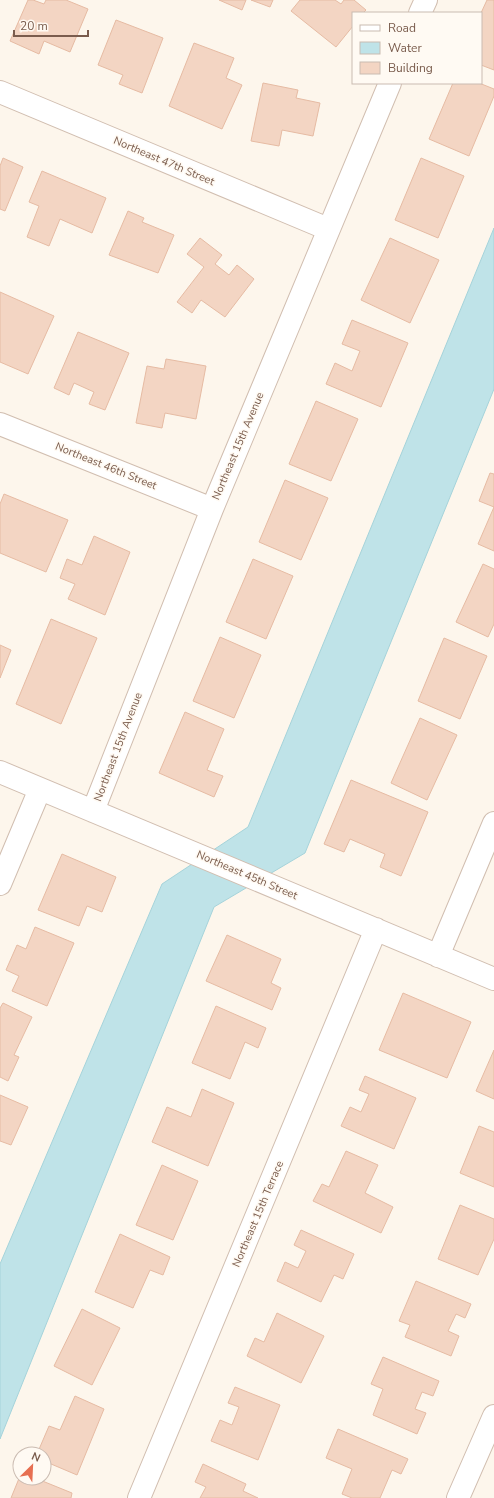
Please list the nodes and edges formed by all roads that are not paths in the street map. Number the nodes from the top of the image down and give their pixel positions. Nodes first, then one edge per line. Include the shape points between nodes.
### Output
1 (426, 0) edge
2 (420, 12) edge
3 (390, 84) edge
4 (0, 92) edge
5 (328, 229) junction
6 (0, 424) edge
7 (212, 509) junction
8 (0, 772) edge
9 (40, 789) junction
10 (93, 811) junction
11 (494, 823) edge
12 (0, 884) edge
13 (376, 929) junction
14 (438, 956) junction
15 (494, 979) edge
16 (494, 1416) edge
17 (139, 1498) edge
18 (458, 1498) edge

1 - 2 street
3 - 5 street, Northeast 15th Avenue
4 - 5 street, Northeast 47th Street
5 - 7 street, Northeast 15th Avenue
6 - 7 street, Northeast 46th Street
7 - 10 street, Northeast 15th Avenue
8 - 9 street, Northeast 45th Street
9 - 10 street, Northeast 45th Street
9 - 12 street
10 - 13 street, Northeast 45th Street
11 - 14 street
13 - 14 street, Northeast 45th Street
13 - 17 street, Northeast 15th Terrace
14 - 15 street, Northeast 45th Street
16 - 18 street

